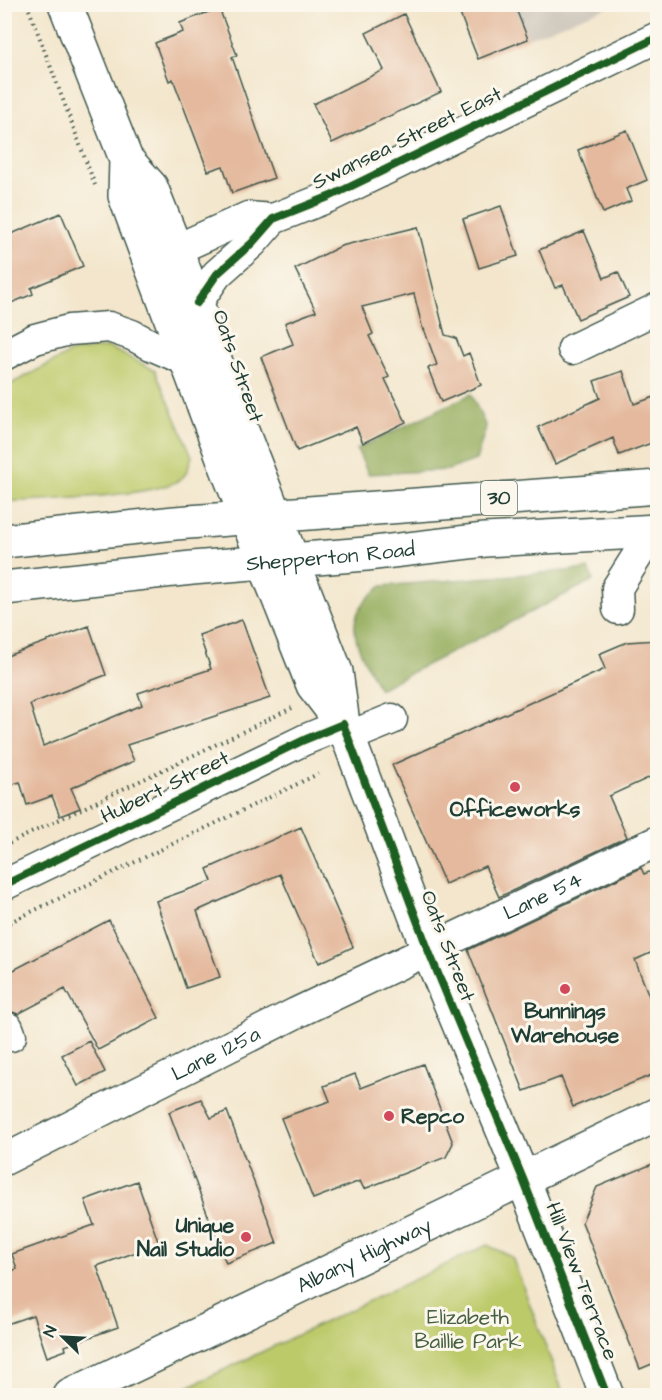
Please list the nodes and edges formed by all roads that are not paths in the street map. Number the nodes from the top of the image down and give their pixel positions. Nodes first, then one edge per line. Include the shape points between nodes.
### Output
1 (65, 4) edge
2 (657, 37) edge
3 (273, 219) junction
4 (162, 256) junction
5 (197, 303) junction
6 (657, 308) edge
7 (573, 349) dead end
8 (4, 355) edge
9 (188, 360) junction
10 (657, 487) edge
11 (261, 516) junction
12 (656, 531) edge
13 (4, 541) edge
14 (278, 560) junction
15 (4, 588) edge
16 (618, 609) dead end
17 (392, 719) dead end
18 (346, 731) junction
19 (657, 841) edge
20 (4, 885) edge
21 (429, 952) junction
22 (657, 1114) edge
23 (4, 1160) edge
24 (523, 1179) junction
25 (74, 1395) edge
26 (607, 1395) edge

1 - 4 main road, Oats Street via 126,159 125,196
2 - 3 street, Swansea Street East via 331,196
3 - 4 street, Swansea Street East via 248,217
3 - 5 street, Swansea Street East via 217,274
4 - 5 main road, Oats Street
4 - 9 main road, Oats Street
5 - 11 main road, Oats Street
6 - 7 street
8 - 9 street via 35,339 69,330 109,327
9 - 11 main road, Oats Street
10 - 11 main road, Shepperton Road / 30
11 - 13 main road, Shepperton Road / 30
11 - 14 main road, Oats Street
12 - 14 main road, Shepperton Road / 30 via 485,540
12 - 16 street via 617,588
14 - 15 main road, Shepperton Road / 30
14 - 18 main road, Oats Street via 336,672
17 - 18 street, Hubert Street
18 - 20 street, Hubert Street via 304,740
18 - 21 main road, Oats Street
19 - 21 street, Lane 54
21 - 23 street, Lane 125a via 359,993 296,1013
21 - 24 main road, Oats Street
22 - 24 main road, Albany Highway
24 - 25 main road, Albany Highway
24 - 26 main road, Hill View Terrace

